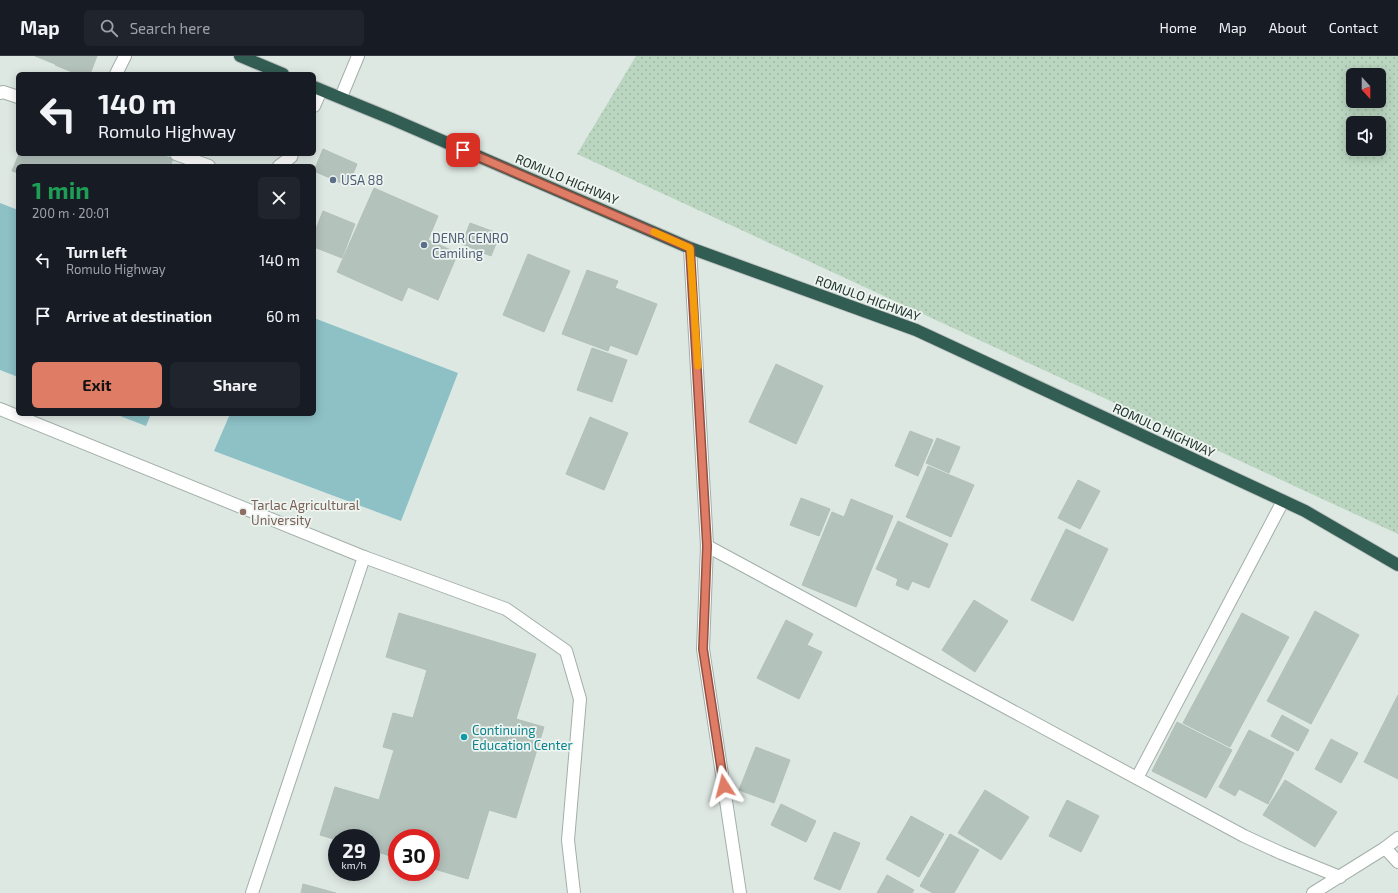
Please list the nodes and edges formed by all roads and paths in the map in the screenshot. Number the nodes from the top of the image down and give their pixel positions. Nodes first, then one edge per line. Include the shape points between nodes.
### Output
1 (125, 56) edge
2 (240, 56) edge
3 (358, 56) edge
4 (117, 72) edge
5 (278, 72) edge
6 (318, 88) edge
7 (0, 93) edge
8 (16, 96) edge
9 (341, 98) junction
10 (182, 156) edge
11 (291, 156) edge
12 (204, 164) edge
13 (282, 164) edge
14 (690, 248) junction
15 (0, 409) edge
16 (16, 416) edge
17 (17, 416) edge
18 (1283, 501) junction
19 (707, 546) junction
20 (364, 557) junction
21 (1398, 565) edge
22 (1137, 778) junction
23 (1398, 838) edge
24 (1385, 848) junction
25 (1398, 862) edge
26 (1340, 877) junction
27 (252, 893) edge
28 (574, 893) edge
29 (740, 893) edge
30 (1312, 893) edge

1 - 4 street
2 - 5 highway
3 - 9 street
6 - 9 highway, ROMULO HIGHWAY
7 - 8 street
9 - 14 highway, ROMULO HIGHWAY
10 - 12 street
11 - 13 street
14 - 18 highway, ROMULO HIGHWAY via 916,330
14 - 19 street
15 - 16 street
17 - 20 street
18 - 21 highway, ROMULO HIGHWAY
18 - 22 street
19 - 22 street
19 - 29 street via 703,649
20 - 27 street
20 - 28 street via 506,610 566,651 580,699 568,840
22 - 26 street via 1244,836
23 - 24 street
24 - 25 street
24 - 26 street
26 - 30 street

